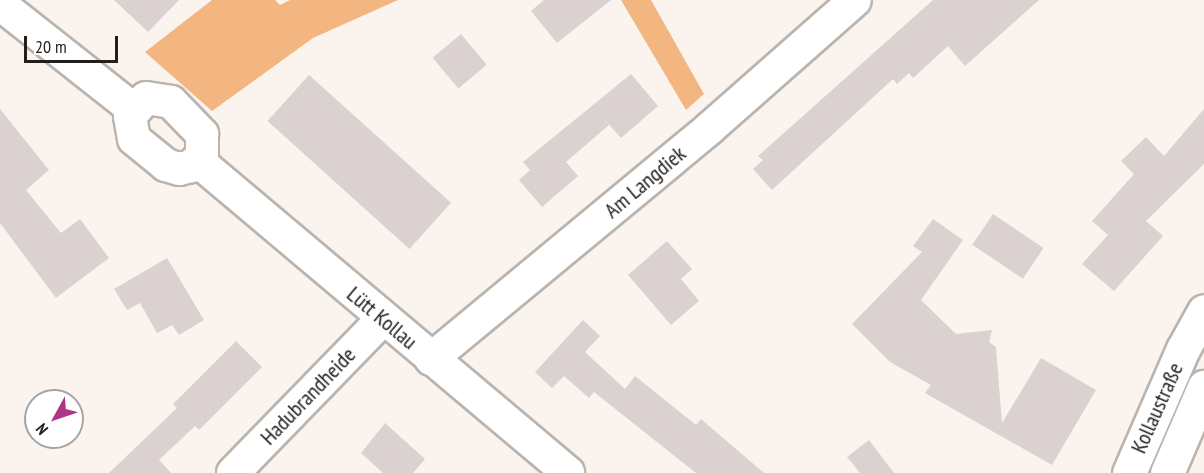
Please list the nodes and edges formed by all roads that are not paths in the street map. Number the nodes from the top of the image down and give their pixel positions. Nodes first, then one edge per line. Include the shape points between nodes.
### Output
1 (855, 0) edge
2 (0, 4) edge
3 (133, 109) junction
4 (198, 161) junction
5 (1204, 311) edge
6 (383, 318) junction
7 (431, 359) junction
8 (1204, 387) edge
9 (233, 473) edge
10 (568, 473) edge
11 (1129, 473) edge
12 (1167, 473) edge

1 - 7 street, Am Langdiek via 710,128
2 - 3 street
3 - 4 street via 131,132 141,145 172,168 186,168
3 - 4 street via 146,98 171,102 202,134 203,148
4 - 6 street, Lütt Kollau
5 - 11 main road, Kollaustraße via 1183,349
6 - 7 street, Lütt Kollau
6 - 9 street, Hadubrandheide
7 - 10 street, Lütt Kollau
8 - 12 main road, Kollaustraße

